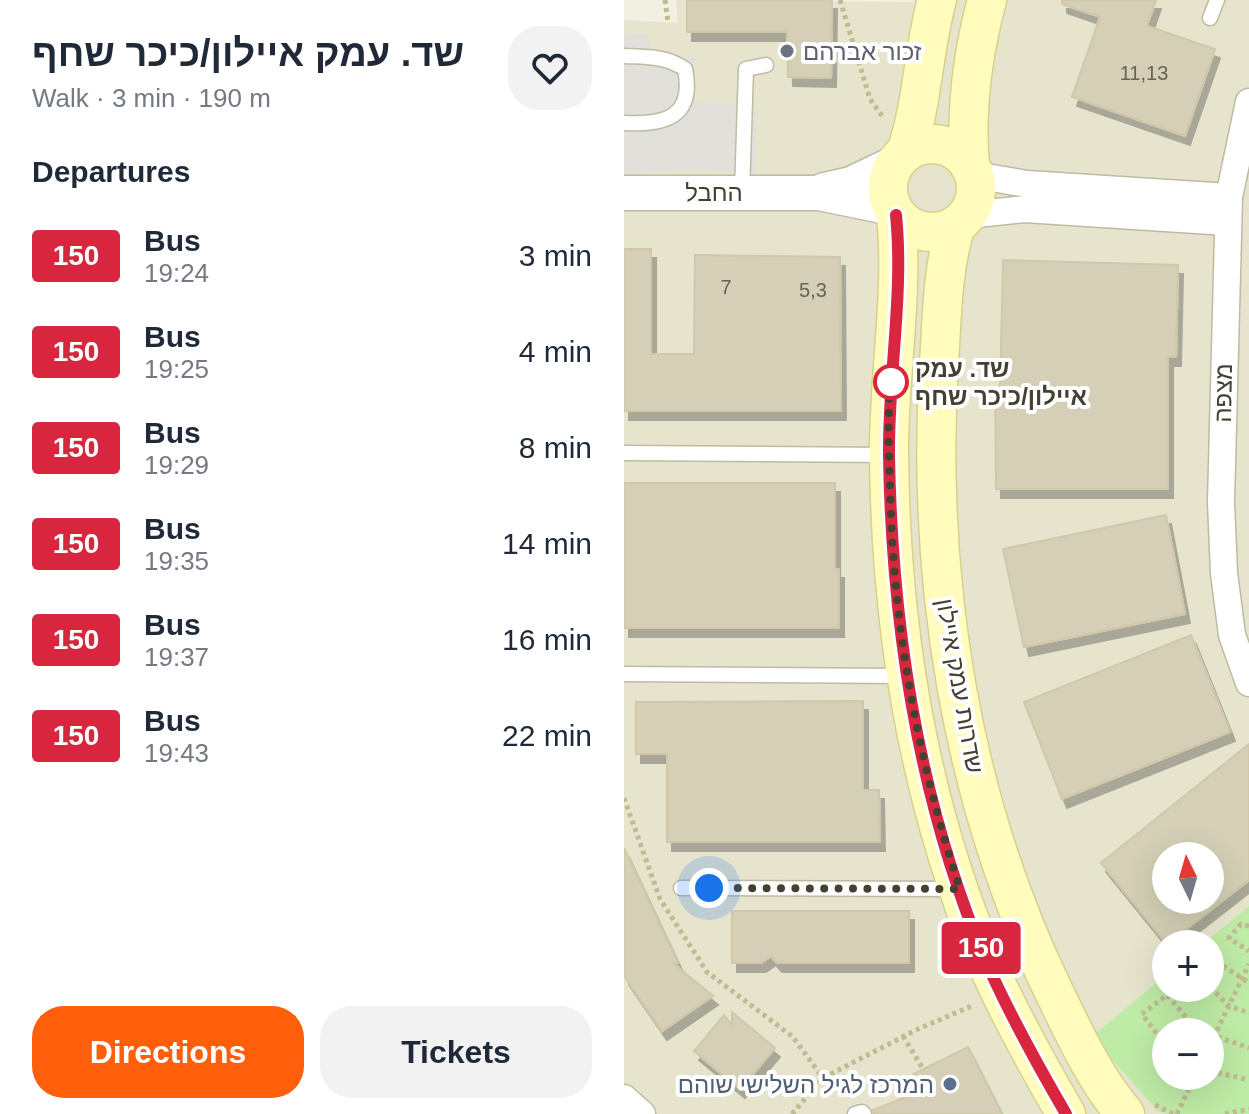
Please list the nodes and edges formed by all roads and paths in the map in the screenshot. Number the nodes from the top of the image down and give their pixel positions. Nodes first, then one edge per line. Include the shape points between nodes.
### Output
1 (665, 0) edge
2 (840, 0) edge
3 (937, 0) edge
4 (987, 0) edge
5 (1217, 0) edge
6 (1210, 18) dead end
7 (668, 22) dead end
8 (624, 56) edge
9 (766, 65) dead end
10 (1249, 102) edge
11 (885, 120) dead end
12 (624, 123) edge
13 (900, 157) junction
14 (972, 171) junction
15 (742, 192) junction
16 (624, 193) edge
17 (804, 193) junction
18 (1228, 210) junction
19 (894, 212) junction
20 (962, 220) junction
21 (624, 453) edge
22 (889, 455) junction
23 (624, 674) edge
24 (907, 676) junction
25 (1249, 683) edge
26 (624, 798) edge
27 (681, 888) dead end
28 (960, 889) junction
29 (1249, 926) edge
30 (1249, 951) edge
31 (1249, 964) edge
32 (1224, 967) edge
33 (1241, 980) junction
34 (1249, 983) edge
35 (1224, 1001) edge
36 (979, 1003) dead end
37 (1229, 1006) junction
38 (1249, 1013) edge
39 (1187, 1018) edge
40 (1221, 1018) edge
41 (1152, 1027) edge
42 (903, 1036) junction
43 (1224, 1039) edge
44 (1249, 1048) edge
45 (923, 1069) dead end
46 (1224, 1074) edge
47 (823, 1078) junction
48 (1249, 1080) edge
49 (1188, 1090) edge
50 (624, 1098) edge
51 (1249, 1109) edge
52 (642, 1114) edge
53 (792, 1114) edge
54 (855, 1114) edge
55 (864, 1114) edge
56 (1066, 1114) edge
57 (1125, 1114) edge
58 (1177, 1114) edge
59 (1225, 1114) edge

1 - 7 path
2 - 11 path via 870,99
3 - 13 main road via 916,118
4 - 14 main road via 967,110
5 - 6 lane
8 - 12 lane via 673,60 685,69 689,85 678,113 668,120
9 - 15 lane via 746,69
10 - 18 street, מצפה
13 - 14 main road via 920,145 935,144 956,151
13 - 17 street, החבל via 851,184
13 - 19 main road via 887,186
14 - 18 street via 1027,184
14 - 20 main road via 977,190
15 - 16 street, החבל
15 - 17 street, החבל
17 - 19 street, החבל
18 - 20 street via 1025,209
18 - 25 street, מצפה via 1223,559 1232,635
19 - 20 main road via 907,226 927,232
19 - 22 main road, שדרות עמק איילון via 898,240
20 - 57 main road, שדרות עמק איילון via 947,266 936,449 941,565 956,691 987,821 1029,941 1079,1043
21 - 22 lane
22 - 24 main road, שדרות עמק איילון via 894,568
23 - 24 lane
24 - 28 main road, שדרות עמק איילון via 934,805
26 - 47 path via 660,899 707,972 793,1037
27 - 28 lane
28 - 56 main road, שדרות עמק איילון via 985,959
29 - 30 path via 1241,924 1229,938
31 - 33 path
32 - 33 path
33 - 34 path
33 - 37 path
35 - 37 path
36 - 42 path
37 - 38 path
37 - 40 path
39 - 41 path via 1167,995 1142,1014
42 - 45 path
42 - 47 path
43 - 44 path
46 - 48 path
47 - 53 path
49 - 58 path
50 - 52 street
51 - 59 path
54 - 55 lane

